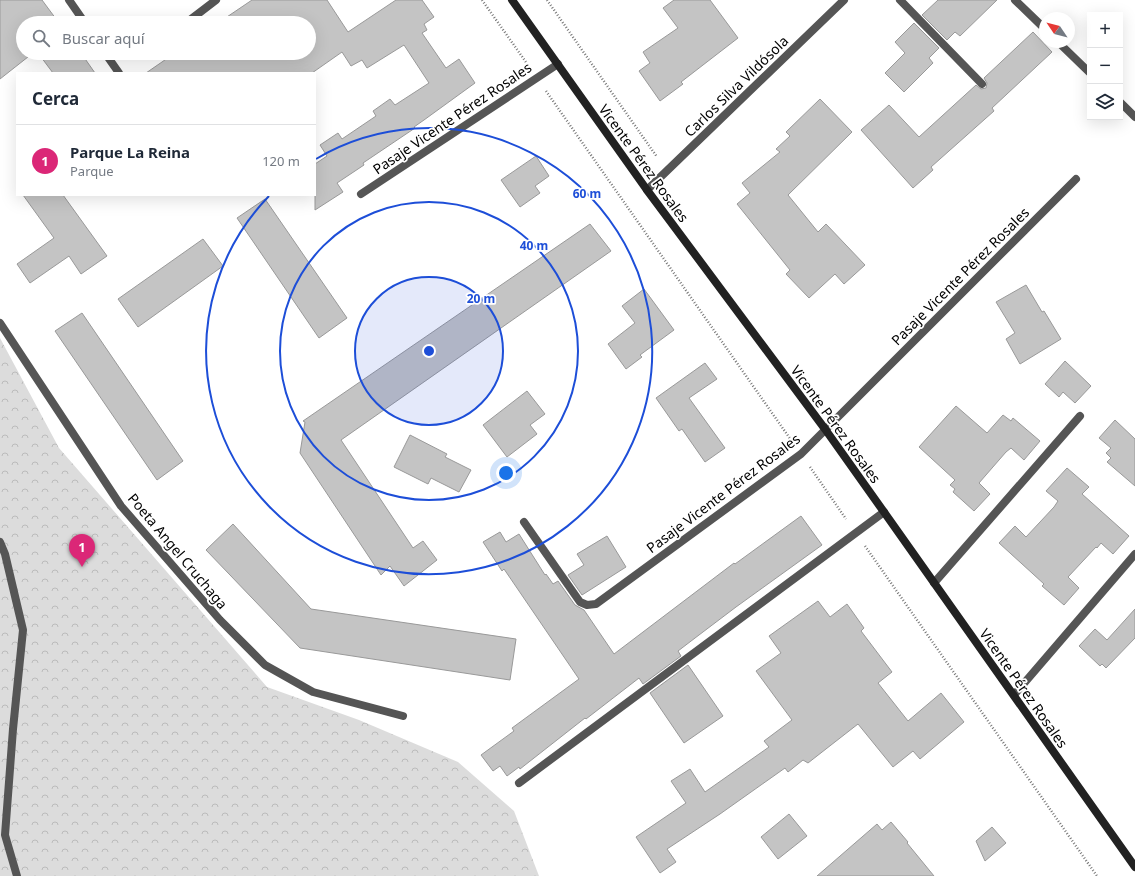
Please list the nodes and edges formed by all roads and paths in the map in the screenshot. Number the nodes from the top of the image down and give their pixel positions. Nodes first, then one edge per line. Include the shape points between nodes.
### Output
1 (69, 0) edge
2 (216, 0) edge
3 (482, 0) edge
4 (512, 0) edge
5 (547, 0) edge
6 (844, 0) edge
7 (900, 0) edge
8 (1015, 0) edge
9 (80, 16) edge
10 (195, 16) edge
11 (1039, 23) edge
12 (1064, 48) edge
13 (110, 60) edge
14 (558, 64) junction
15 (1087, 70) edge
16 (117, 72) edge
17 (537, 78) junction
18 (982, 84) dead end
19 (1123, 105) edge
20 (1135, 117) edge
21 (667, 171) junction
22 (1076, 179) dead end
23 (647, 190) junction
24 (361, 194) dead end
25 (0, 323) edge
26 (1080, 416) dead end
27 (825, 430) junction
28 (801, 454) junction
29 (884, 512) junction
30 (524, 522) dead end
31 (856, 533) junction
32 (0, 542) edge
33 (1135, 554) edge
34 (934, 583) junction
35 (1014, 695) junction
36 (402, 716) dead end
37 (519, 783) dead end
38 (1135, 867) edge
39 (17, 876) edge
40 (1097, 876) edge

1 - 9 street
2 - 10 street
3 - 17 path
4 - 14 main road, Vicente Pérez Rosales
5 - 21 path
6 - 21 street, Carlos Silva Vildósola
7 - 18 street
8 - 11 street
12 - 15 street
13 - 16 street
14 - 17 street, Pasaje Vicente Pérez Rosales
14 - 23 main road, Vicente Pérez Rosales
17 - 24 street, Pasaje Vicente Pérez Rosales
17 - 28 path
19 - 20 street
21 - 23 street, Carlos Silva Vildósola
22 - 27 street, Pasaje Vicente Pérez Rosales
23 - 27 main road, Vicente Pérez Rosales
25 - 36 street, Poeta Angel Cruchaga via 122,506 220,620 265,665 313,692
26 - 34 street
27 - 28 street, Pasaje Vicente Pérez Rosales
27 - 29 main road, Vicente Pérez Rosales
28 - 30 street, Pasaje Vicente Pérez Rosales via 596,604 587,605 580,602
28 - 31 path
29 - 31 street
29 - 34 main road, Vicente Pérez Rosales
31 - 37 street
31 - 40 path
32 - 39 street via 23,630 5,835
33 - 35 street
34 - 35 main road, Vicente Pérez Rosales
35 - 38 main road, Vicente Pérez Rosales

